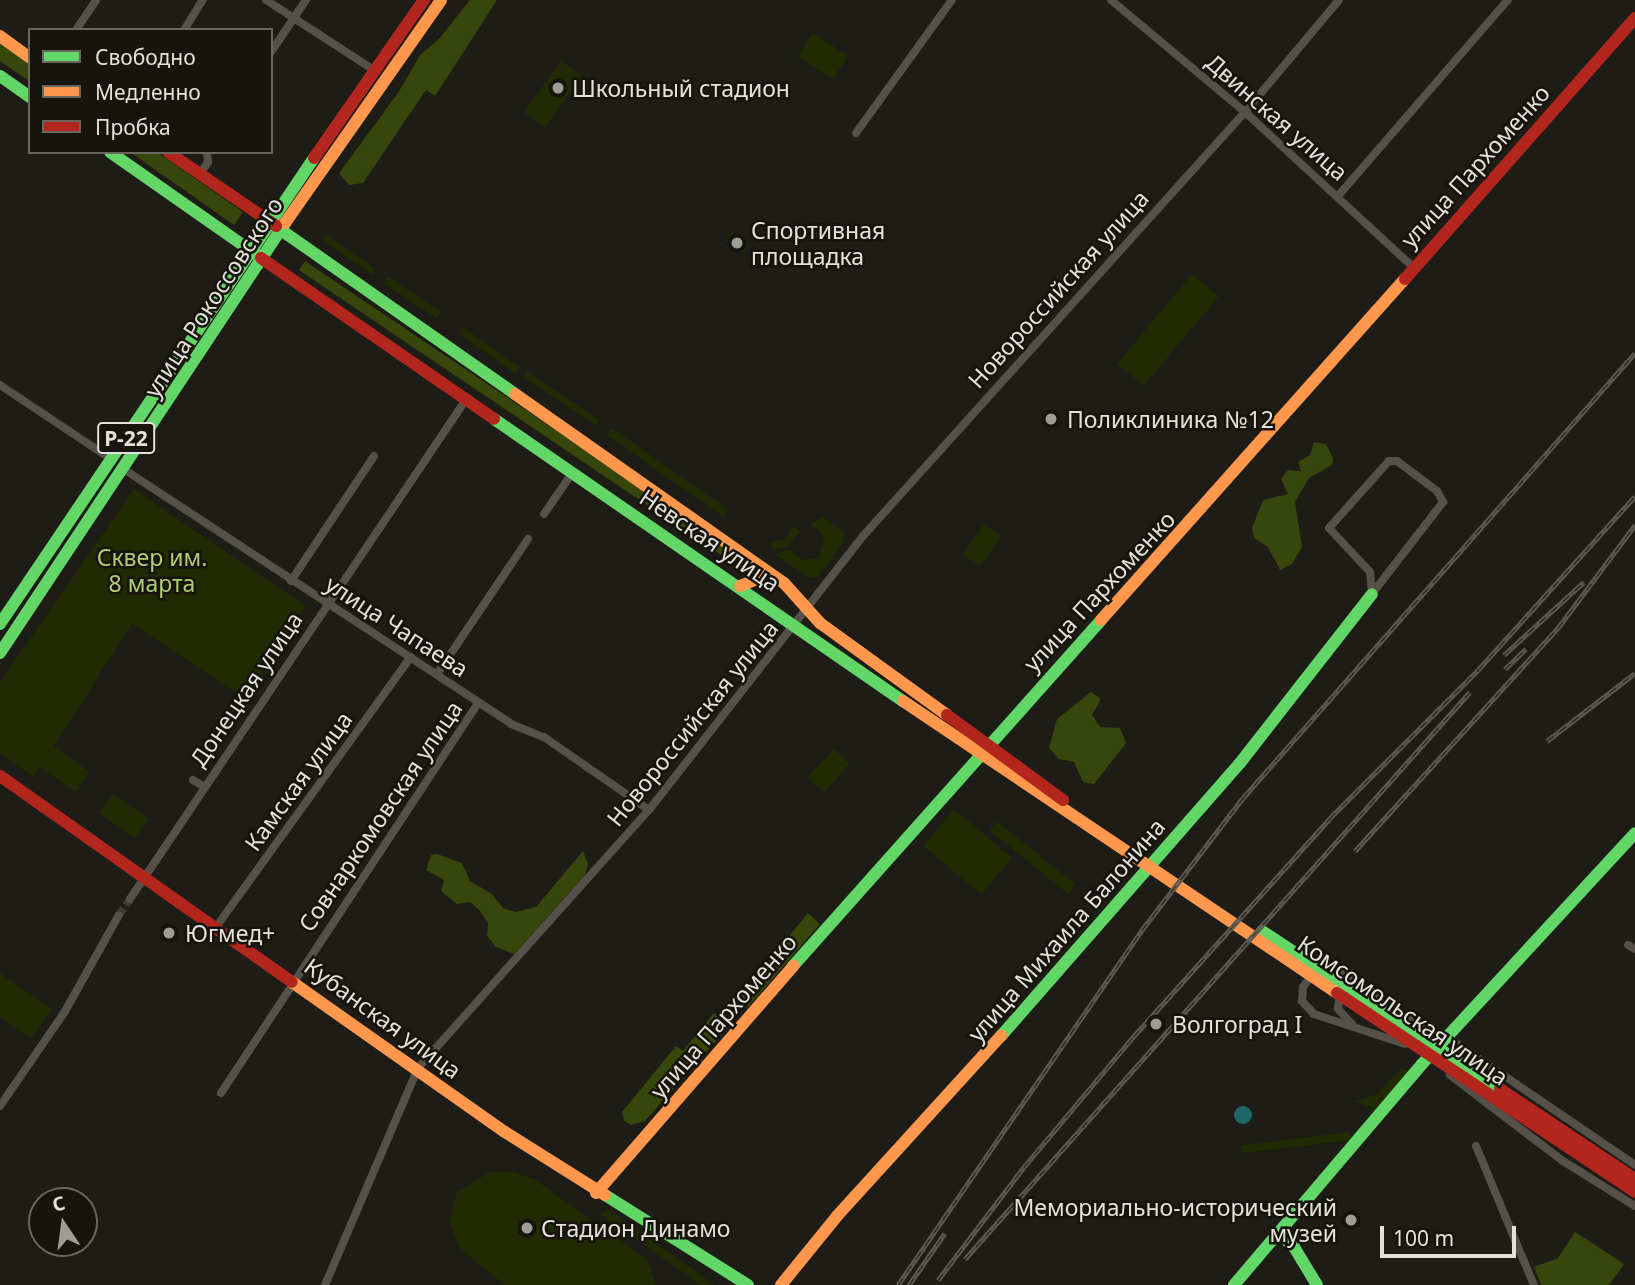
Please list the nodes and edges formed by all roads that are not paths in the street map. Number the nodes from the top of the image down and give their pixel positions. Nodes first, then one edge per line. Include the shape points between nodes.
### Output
1 (96, 0) edge
2 (203, 0) edge
3 (266, 0) edge
4 (306, 0) edge
5 (424, 0) edge
6 (441, 0) edge
7 (952, 0) edge
8 (1111, 0) edge
9 (1339, 0) edge
10 (1508, 0) edge
11 (294, 18) junction
12 (1635, 18) edge
13 (77, 28) edge
14 (185, 28) edge
15 (0, 36) edge
16 (273, 49) edge
17 (28, 57) edge
18 (377, 72) junction
19 (0, 76) edge
20 (28, 96) edge
21 (1245, 112) junction
22 (856, 134) dead end
23 (113, 154) edge
24 (172, 154) edge
25 (207, 154) edge
26 (200, 174) junction
27 (1338, 196) junction
28 (269, 221) junction
29 (281, 230) junction
30 (249, 250) junction
31 (261, 258) junction
32 (1413, 267) junction
33 (0, 385) edge
34 (467, 398) junction
35 (374, 456) dead end
36 (112, 460) junction
37 (125, 470) junction
38 (573, 472) junction
39 (544, 514) dead end
40 (528, 539) dead end
41 (754, 562) junction
42 (291, 581) junction
43 (740, 586) junction
44 (1372, 594) junction
45 (328, 604) junction
46 (807, 611) junction
47 (0, 624) edge
48 (796, 628) junction
49 (0, 653) edge
50 (411, 657) junction
51 (438, 674) junction
52 (479, 702) junction
53 (983, 749) junction
54 (0, 776) edge
55 (193, 780) dead end
56 (203, 786) junction
57 (649, 810) junction
58 (1635, 832) edge
59 (1149, 861) junction
60 (144, 876) junction
61 (130, 899) tunnel mouth
62 (119, 915) tunnel mouth
63 (216, 927) junction
64 (294, 979) junction
65 (1358, 984) junction
66 (1353, 1025) junction
67 (1430, 1034) junction
68 (1448, 1035) junction
69 (1431, 1054) junction
70 (418, 1069) junction
71 (221, 1093) dead end
72 (0, 1106) edge
73 (1476, 1146) dead end
74 (1635, 1165) edge
75 (1635, 1179) edge
76 (1635, 1192) edge
77 (596, 1194) junction
78 (1635, 1206) edge
79 (1278, 1233) junction
80 (325, 1285) edge
81 (748, 1285) edge
82 (781, 1285) edge
83 (1234, 1285) edge
84 (1317, 1285) edge
85 (1534, 1285) edge

1 - 13 street
2 - 14 street
3 - 11 street
4 - 11 street
5 - 18 main road, улица Рокоссовского
6 - 29 main road, улица Рокоссовского
7 - 22 street
8 - 21 street, Двинская улица
9 - 21 street, Новороссийская улица
10 - 27 street
11 - 16 street
11 - 18 street
12 - 32 main road, улица Пархоменко
15 - 17 main road
18 - 28 main road, улица Рокоссовского
19 - 20 main road
21 - 27 street, Двинская улица
21 - 46 street, Новороссийская улица via 863,536
23 - 30 main road, Невская улица
24 - 26 main road, Невская улица
25 - 26 street
26 - 28 main road, Невская улица
27 - 32 street, Двинская улица
28 - 29 main road, Невская улица
28 - 30 main road, улица Рокоссовского
29 - 31 main road, улица Рокоссовского / Р-22
29 - 41 main road, Невская улица
30 - 31 main road, Невская улица
30 - 36 main road, улица Рокоссовского / Р-22
31 - 34 main road, Невская улица
31 - 37 main road, улица Рокоссовского / Р-22
32 - 53 main road, улица Пархоменко via 1188,525
33 - 36 street
34 - 38 main road, Невская улица
34 - 45 street, Донецкая улица
35 - 42 street
36 - 47 main road, улица Рокоссовского / Р-22
37 - 42 street, улица Чапаева
37 - 49 main road, улица Рокоссовского / Р-22
38 - 39 street
38 - 43 main road, Невская улица
40 - 51 street
41 - 43 main road via 757,579
41 - 46 main road, Невская улица via 783,583
42 - 45 street, улица Чапаева
43 - 48 main road, Невская улица
44 - 44 street via 1443,502 1437,491 1397,461 1383,464 1329,528 1370,572
44 - 82 main road, улица Михаила Балонина via 1240,763 1063,967 836,1216
45 - 50 street, улица Чапаева
45 - 56 street, Донецкая улица
46 - 48 street, Новороссийская улица
46 - 53 main road, Невская улица
48 - 53 main road, Невская улица
48 - 57 street, Новороссийская улица
50 - 51 street, улица Чапаева
50 - 63 street, Камская улица
51 - 52 street, улица Чапаева
52 - 57 street, улица Чапаева via 544,737
52 - 64 street, Совнаркомовская улица
53 - 59 main road, Невская улица
53 - 77 main road, улица Пархоменко
54 - 60 main road, Кубанская улица
55 - 56 street
56 - 60 street, Донецкая улица
57 - 70 street, Новороссийская улица
58 - 68 main road
59 - 75 main road, Комсомольская улица
59 - 76 main road, Комсомольская улица
60 - 61 street, Донецкая улица
60 - 63 main road, Кубанская улица
62 - 72 street via 64,1013
63 - 64 main road, Кубанская улица
64 - 70 main road, Кубанская улица
64 - 71 street, Совнаркомовская улица
65 - 66 street via 1349,983 1337,996 1338,1009
65 - 66 street via 1326,965 1314,971 1300,994 1310,1011
65 - 67 street
66 - 69 street
67 - 68 street
67 - 69 street
68 - 69 main road
68 - 74 street
69 - 78 street via 1542,1145
69 - 79 main road
70 - 77 main road, Кубанская улица
70 - 80 street, Новороссийская улица
73 - 85 street
77 - 81 main road, Кубанская улица
79 - 83 main road
79 - 84 main road via 1294,1247

